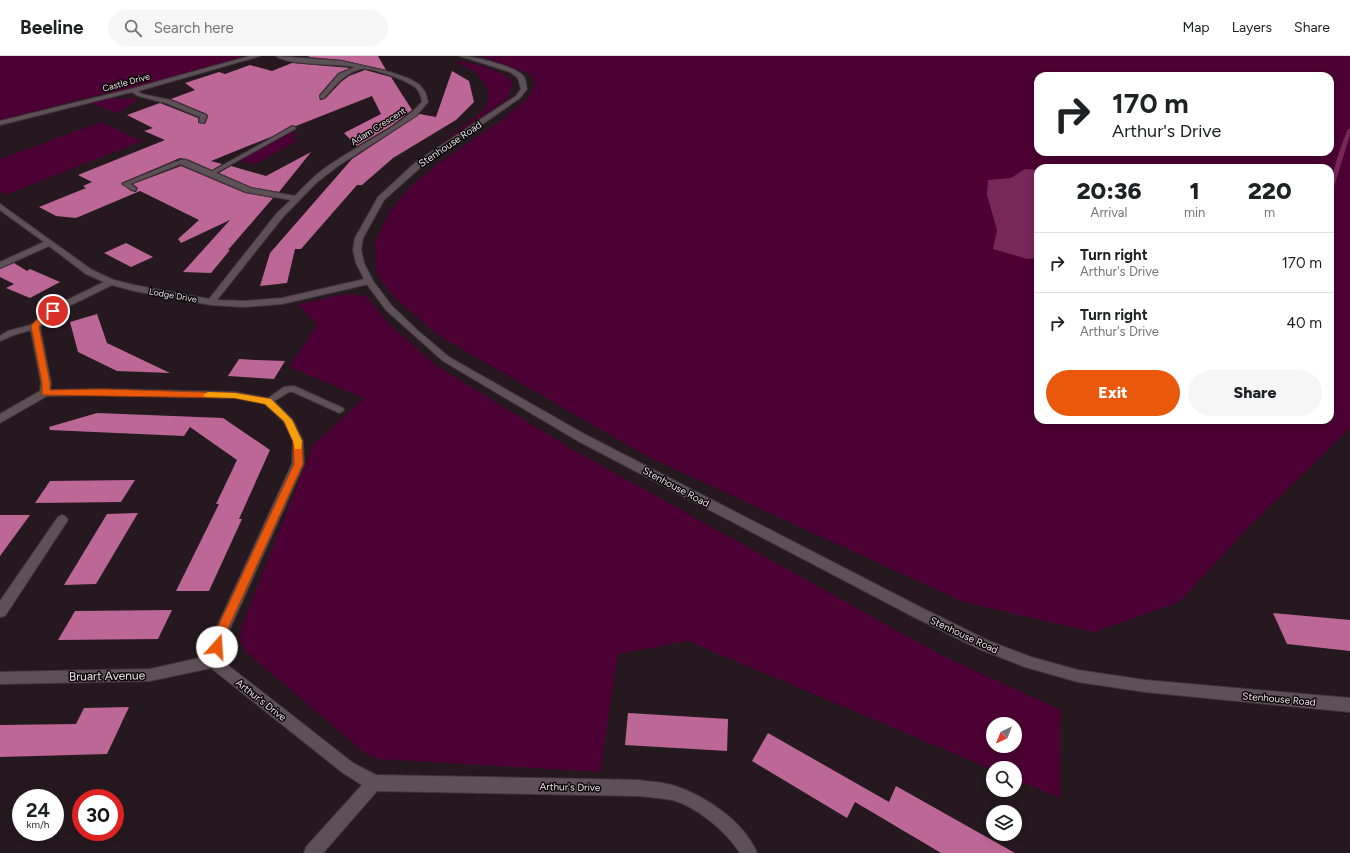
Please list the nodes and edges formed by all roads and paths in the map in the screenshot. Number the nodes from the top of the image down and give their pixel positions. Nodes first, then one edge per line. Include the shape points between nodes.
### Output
1 (257, 56) edge
2 (279, 56) edge
3 (463, 56) edge
4 (360, 67) junction
5 (133, 90) junction
6 (322, 97) dead end
7 (202, 122) dead end
8 (0, 123) edge
9 (293, 128) dead end
10 (183, 162) joint
11 (210, 174) junction
12 (134, 189) dead end
13 (295, 198) junction
14 (0, 206) edge
15 (49, 243) junction
16 (0, 265) edge
17 (368, 281) junction
18 (111, 282) junction
19 (211, 302) junction
20 (35, 326) junction
21 (0, 339) edge
22 (45, 393) junction
23 (268, 401) junction
24 (340, 410) dead end
25 (0, 419) edge
26 (62, 520) dead end
27 (0, 612) edge
28 (213, 661) junction
29 (0, 678) edge
30 (1350, 705) edge
31 (374, 783) junction
32 (312, 853) edge
33 (749, 853) edge

1 - 5 street, Castle Drive
2 - 4 street, Adam Crescent
3 - 17 street, Stenhouse Road via 512,71 521,77 524,89 518,97 419,164 381,199 359,238 360,263
4 - 6 street via 341,75
4 - 13 street, Adam Crescent via 409,81 422,91 425,102 414,116 335,164
5 - 7 street via 140,95 168,101 204,116
5 - 8 street, Castle Drive
9 - 11 lane
10 - 11 street
10 - 12 lane via 125,184
11 - 13 street via 252,191
13 - 19 street, Adam Crescent
14 - 15 street, Lodge Drive
15 - 16 street
15 - 18 street, Lodge Drive via 90,272
17 - 19 street, Lodge Drive via 282,301 244,304
17 - 30 street, Stenhouse Road via 389,308 446,359 582,438 984,645 1030,663 1078,676 1145,686
18 - 19 street, Lodge Drive
18 - 20 street via 53,311
20 - 21 lane
20 - 22 street via 46,383
22 - 23 street via 235,395
22 - 25 street
23 - 24 lane via 286,389 294,389
23 - 28 street via 288,420 298,441 298,464 221,633
26 - 27 street
28 - 29 street, Bruart Avenue via 150,675
28 - 31 street, Arthur's Drive via 348,768
31 - 32 street
31 - 33 street, Arthur's Drive via 638,788 674,793 706,808 739,837

